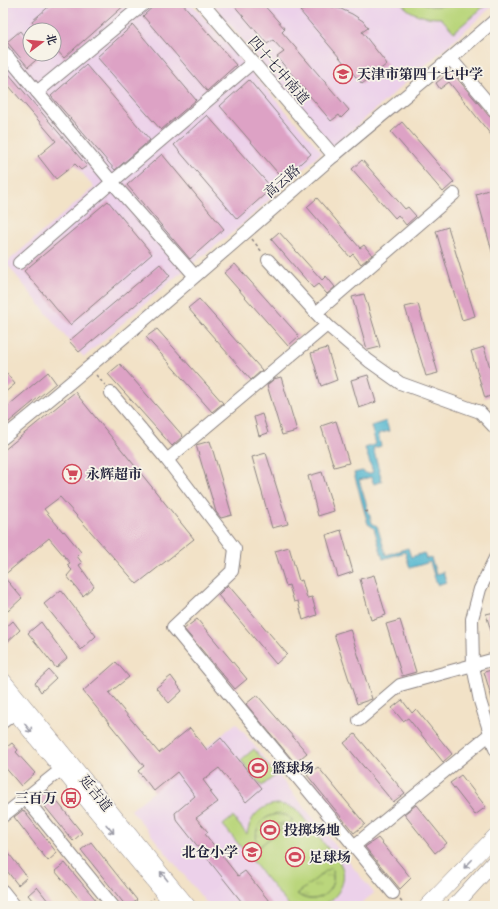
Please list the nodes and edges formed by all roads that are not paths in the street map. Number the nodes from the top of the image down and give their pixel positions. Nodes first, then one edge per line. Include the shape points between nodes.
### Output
1 (145, 3) edge
2 (202, 3) edge
3 (495, 20) edge
4 (3, 51) edge
5 (454, 56) junction
6 (253, 62) junction
7 (37, 92) junction
8 (495, 99) edge
9 (495, 111) edge
10 (334, 156) junction
11 (112, 182) junction
12 (454, 194) dead end
13 (268, 260) road end
14 (19, 264) dead end
15 (195, 276) junction
16 (316, 313) junction
17 (327, 325) junction
18 (111, 393) road end
19 (495, 428) edge
20 (3, 438) edge
21 (166, 460) junction
22 (495, 558) edge
23 (495, 659) edge
24 (473, 666) junction
25 (3, 680) edge
26 (13, 707) edge
27 (359, 720) dead end
28 (3, 722) edge
29 (490, 734) junction
30 (495, 749) edge
31 (66, 766) junction
32 (25, 798) junction
33 (3, 816) edge
34 (495, 836) edge
35 (354, 846) junction
36 (495, 861) edge
37 (3, 891) edge
38 (394, 893) dead end
39 (11, 904) edge
40 (113, 906) edge
41 (174, 906) edge
42 (188, 906) edge
43 (427, 906) edge
44 (454, 906) edge

1 - 7 street
2 - 6 street, 四十七中南道
3 - 5 street, 高云路
4 - 7 street
5 - 8 street
5 - 9 street
5 - 10 street, 高云路
6 - 10 street, 四十七中南道
6 - 11 street
7 - 11 street
10 - 15 street, 高云路
11 - 14 street
11 - 15 street
12 - 16 street
13 - 16 street
15 - 20 street, 高云路
16 - 17 street
17 - 19 street via 400,384 480,412
17 - 21 street
18 - 21 street
21 - 35 street via 235,549 232,571 173,627
22 - 24 street via 480,589 472,618
23 - 24 street
24 - 27 street via 400,685
24 - 29 street
25 - 26 main road, 延吉道
26 - 28 street
26 - 31 main road, 延吉道
29 - 30 street
29 - 35 street
31 - 32 street
31 -> 41 main road, 延吉道
42 -> 31 main road, 延吉道
32 - 33 street
32 - 40 street
34 -> 43 main road
35 - 38 street
36 - 44 main road
37 - 39 street

